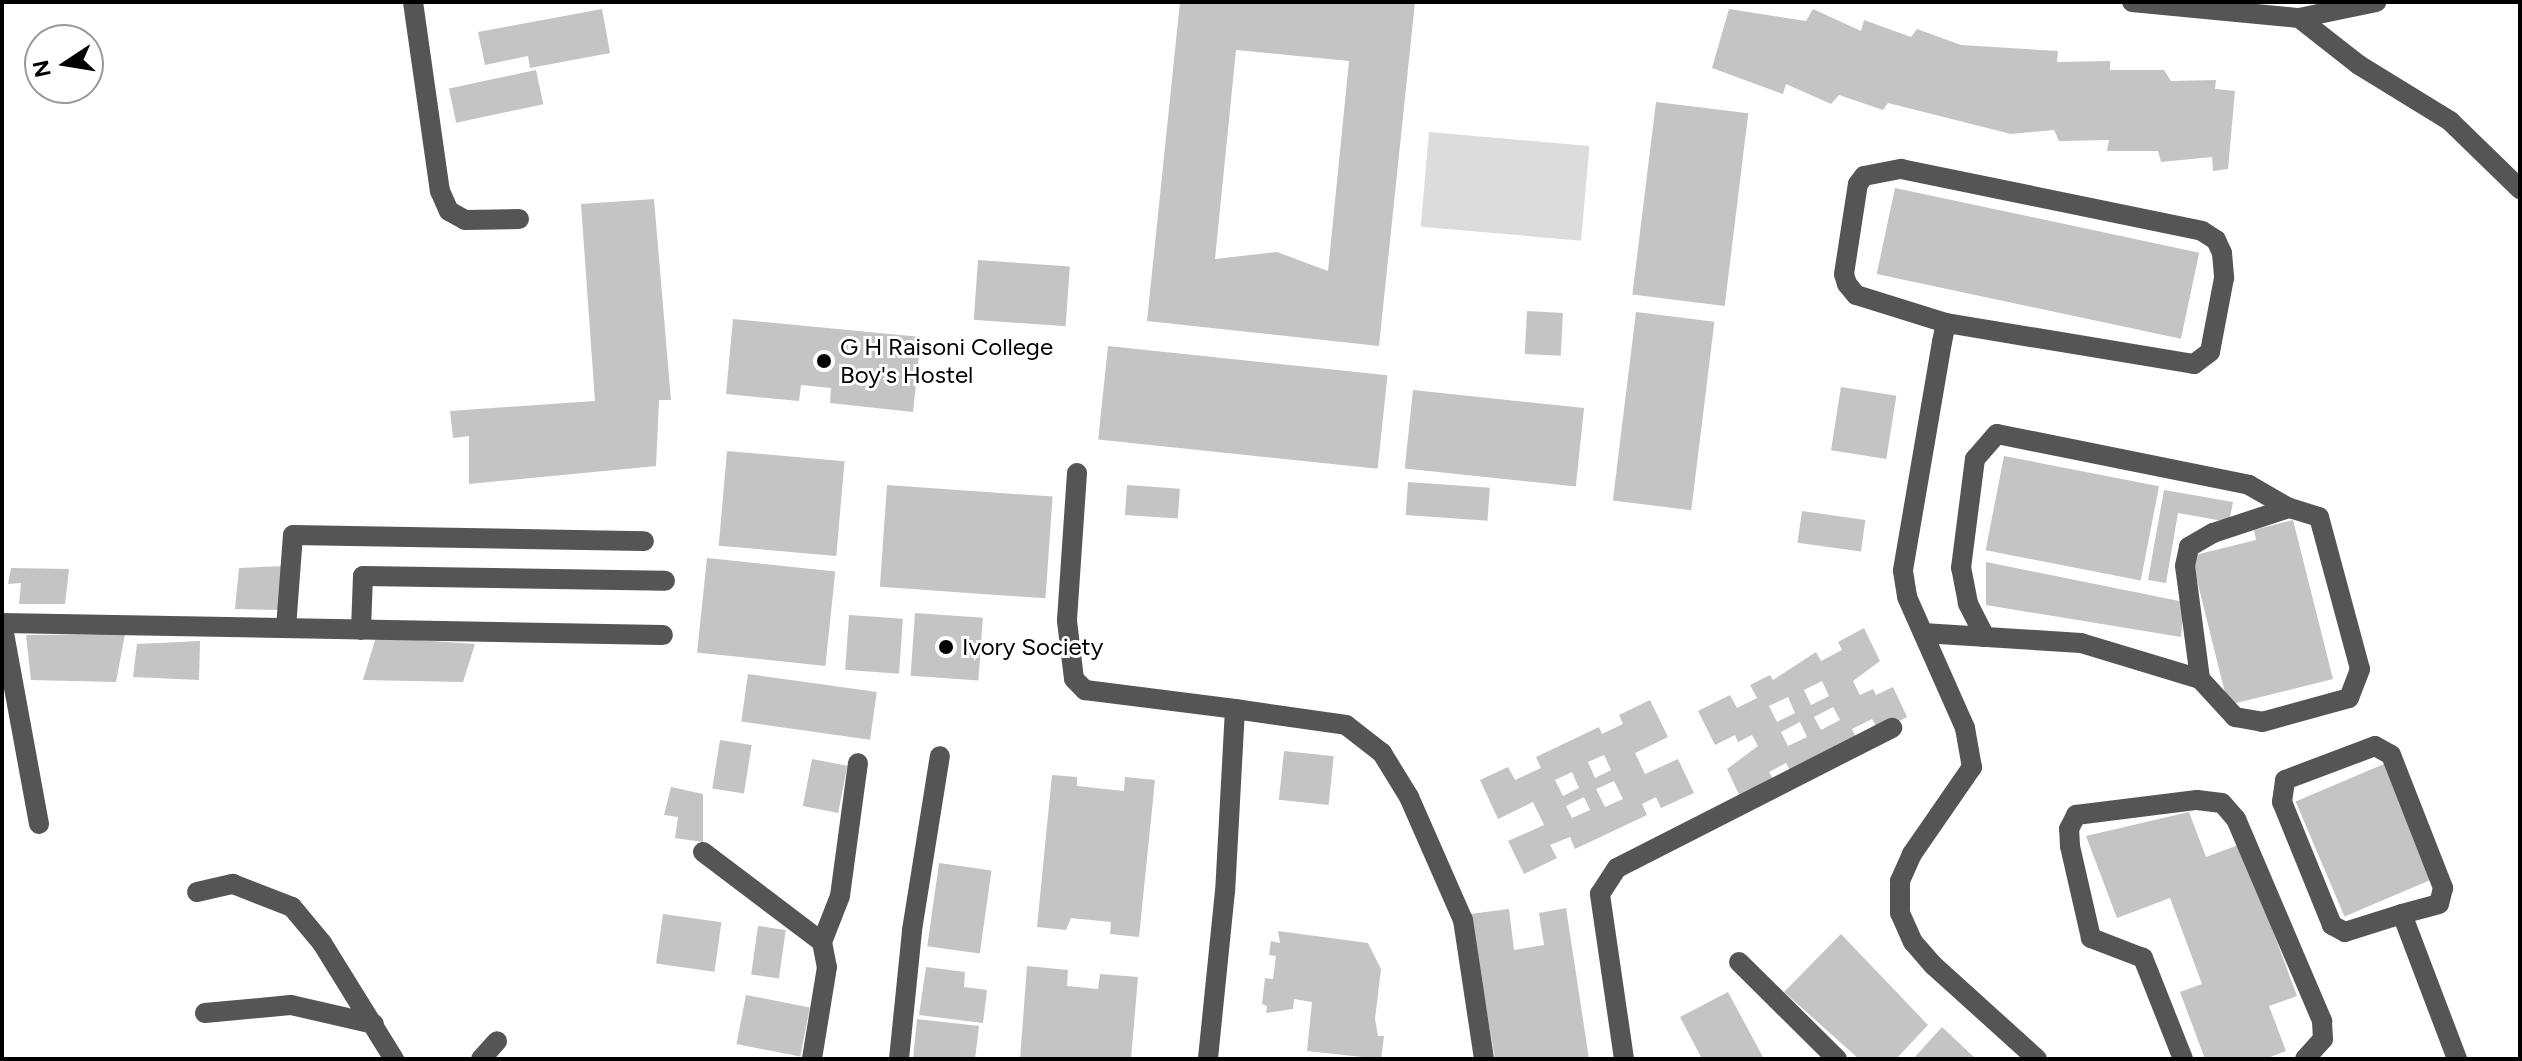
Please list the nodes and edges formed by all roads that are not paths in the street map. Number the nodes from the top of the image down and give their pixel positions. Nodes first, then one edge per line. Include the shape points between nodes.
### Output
1 (413, 2) edge
2 (2132, 2) edge
3 (2376, 2) edge
4 (2299, 18) junction
5 (2520, 189) edge
6 (519, 219) dead end
7 (1946, 323) junction
8 (1077, 473) dead end
9 (2289, 508) junction
10 (644, 541) dead end
11 (665, 581) dead end
12 (286, 628) junction
13 (361, 630) junction
14 (1923, 633) junction
15 (663, 635) dead end
16 (1985, 637) junction
17 (6, 662) edge
18 (2200, 679) junction
19 (1235, 709) junction
20 (1892, 728) dead end
21 (940, 756) dead end
22 (858, 763) dead end
23 (39, 824) dead end
24 (703, 852) dead end
25 (197, 892) dead end
26 (2402, 914) junction
27 (822, 942) junction
28 (1739, 962) dead end
29 (205, 1013) dead end
30 (374, 1024) junction
31 (497, 1041) dead end
32 (394, 1059) edge
33 (481, 1059) edge
34 (812, 1059) edge
35 (899, 1059) edge
36 (1208, 1059) edge
37 (1484, 1059) edge
38 (1624, 1059) edge
39 (1837, 1059) edge
40 (2037, 1059) edge
41 (2183, 1059) edge
42 (2305, 1059) edge
43 (2457, 1059) edge

1 - 6 street via 440,191 449,211 465,220
2 - 4 street
3 - 4 street
4 - 5 street via 2359,65 2450,121
7 - 7 street via 1856,295 1847,284 1844,274 1858,184 1864,176 1901,169 2202,231 2216,240 2222,253 2224,278 2210,352 2194,364
7 - 14 street via 1903,571
8 - 19 street via 1067,621 1074,679 1085,690
9 - 16 street via 2249,485 1997,434 1975,459 1961,568 1968,603
9 - 18 street via 2213,533 2189,547 2185,566
9 - 18 street via 2319,517 2360,669 2349,698 2262,722 2235,717
10 - 12 street via 293,535
11 - 13 street via 363,576
12 - 13 street
12 - 17 street via 2,623
13 - 15 street
14 - 16 street
14 - 40 street via 1965,728 1972,767 1912,854 1900,881 1900,913 1913,942 1933,965
16 - 18 street via 2081,643
17 - 23 street
19 - 36 street via 1225,891
19 - 37 street via 1346,725 1382,753 1409,797 1463,920
20 - 38 street via 1617,868 1600,894
21 - 35 street via 912,930
22 - 27 street via 840,896
24 - 27 street
25 - 30 street via 233,884 292,907
26 - 26 street via 2439,904 2444,892 2391,755 2375,746 2285,780 2282,802 2332,925 2345,932
26 - 43 street
27 - 34 street via 827,967
28 - 39 street
29 - 30 street via 291,1005
30 - 32 street
31 - 33 street
41 - 42 street via 2143,958 2091,938 2070,846 2076,815 2197,800 2222,803 2236,819 2322,1021 2323,1039

